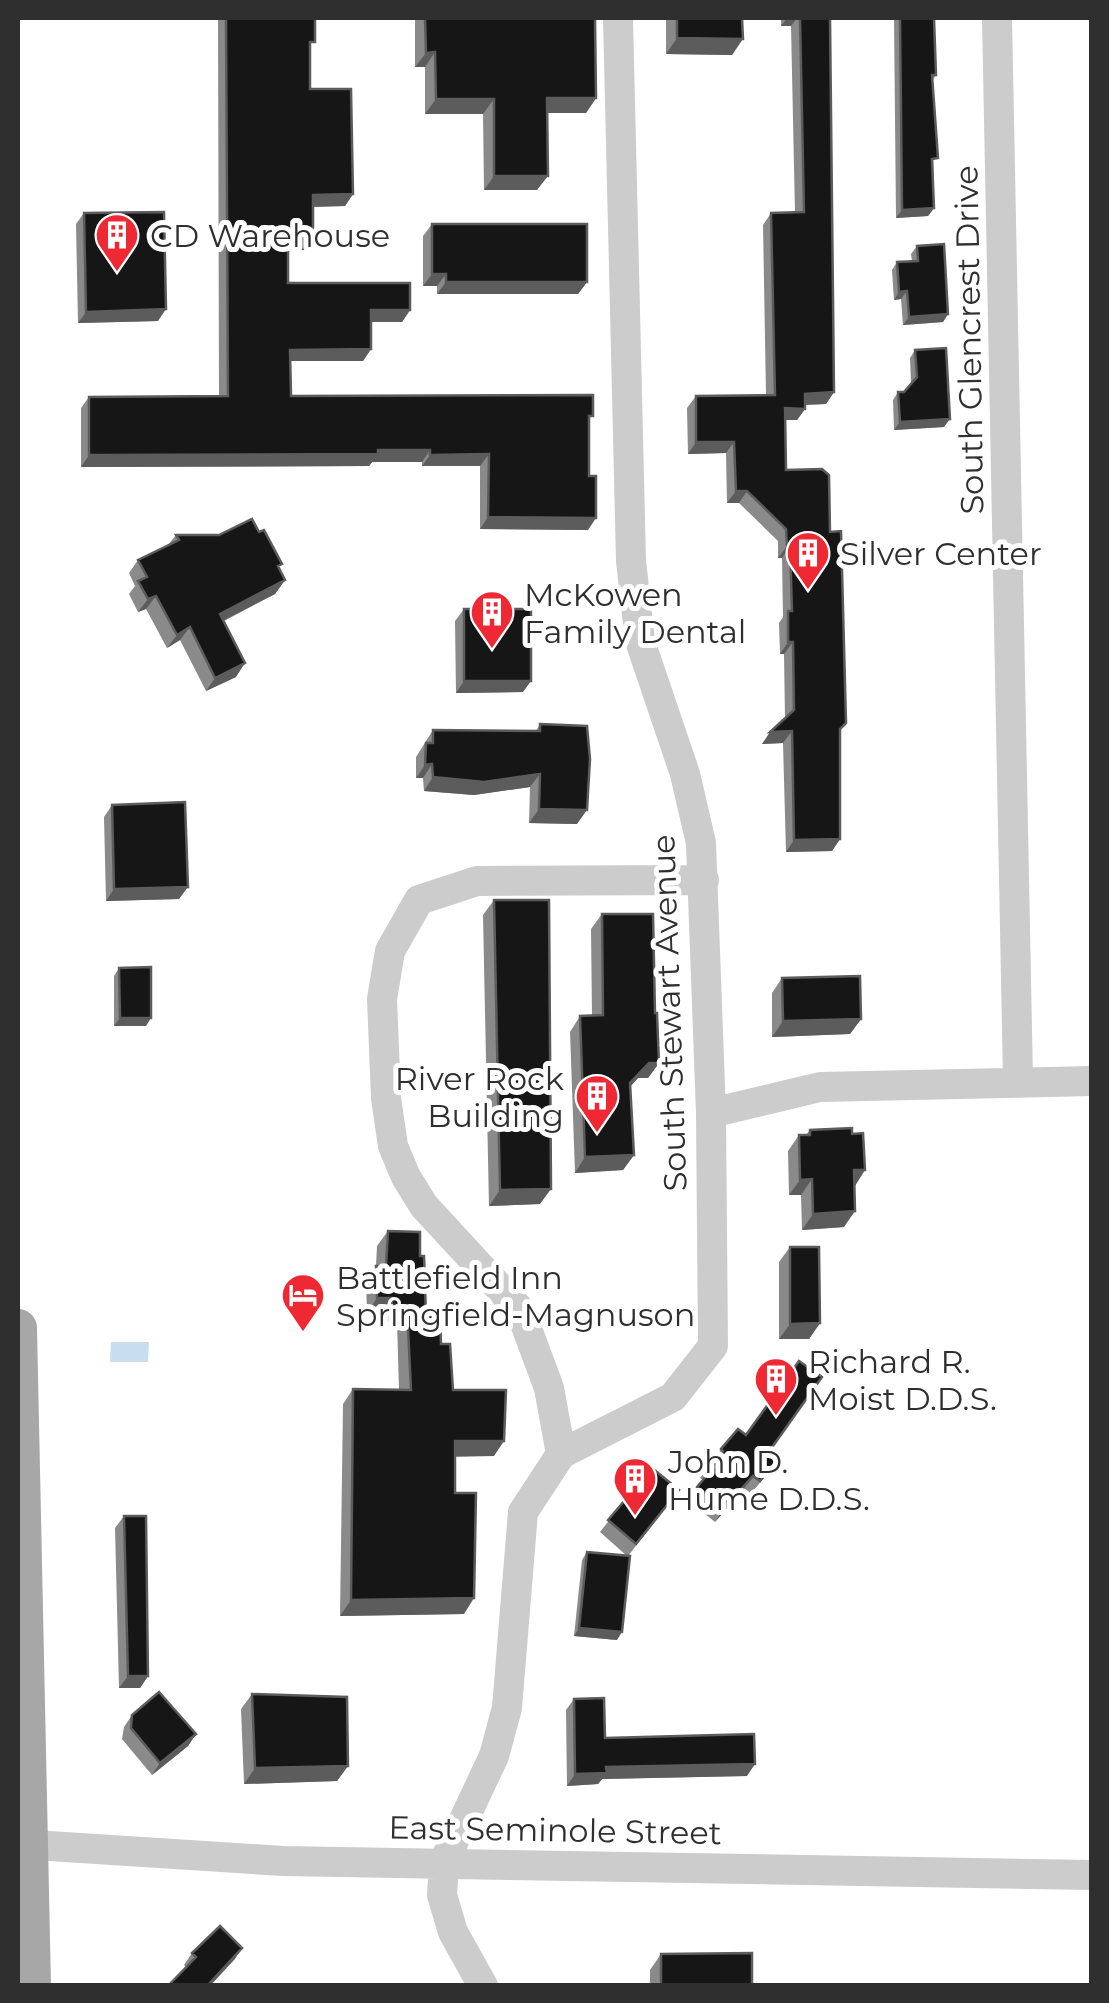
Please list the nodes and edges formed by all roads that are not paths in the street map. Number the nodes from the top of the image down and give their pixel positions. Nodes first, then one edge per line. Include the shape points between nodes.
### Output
1 (618, 18) edge
2 (997, 18) edge
3 (704, 880) junction
4 (1018, 1080) junction
5 (1092, 1081) edge
6 (711, 1112) junction
7 (18, 1328) edge
8 (562, 1454) junction
9 (23, 1844) edge
10 (444, 1862) junction
11 (1092, 1875) edge
12 (32, 1986) edge
13 (484, 1986) edge

1 - 3 street, South Stewart Avenue via 633,598 649,672 695,809
2 - 4 street, South Glencrest Drive
3 - 6 street, South Stewart Avenue
3 - 8 street via 477,881 419,900 390,952 382,1000 393,1146 424,1206 520,1310 549,1388
4 - 5 street
4 - 6 street via 820,1087
6 - 8 street, South Stewart Avenue via 713,1346 673,1397
7 - 9 main road
8 - 10 street via 523,1512 507,1708 494,1756
9 - 10 street, East Seminole Street via 214,1858
9 - 12 main road
10 - 11 street, East Seminole Street
10 - 13 street via 442,1896

